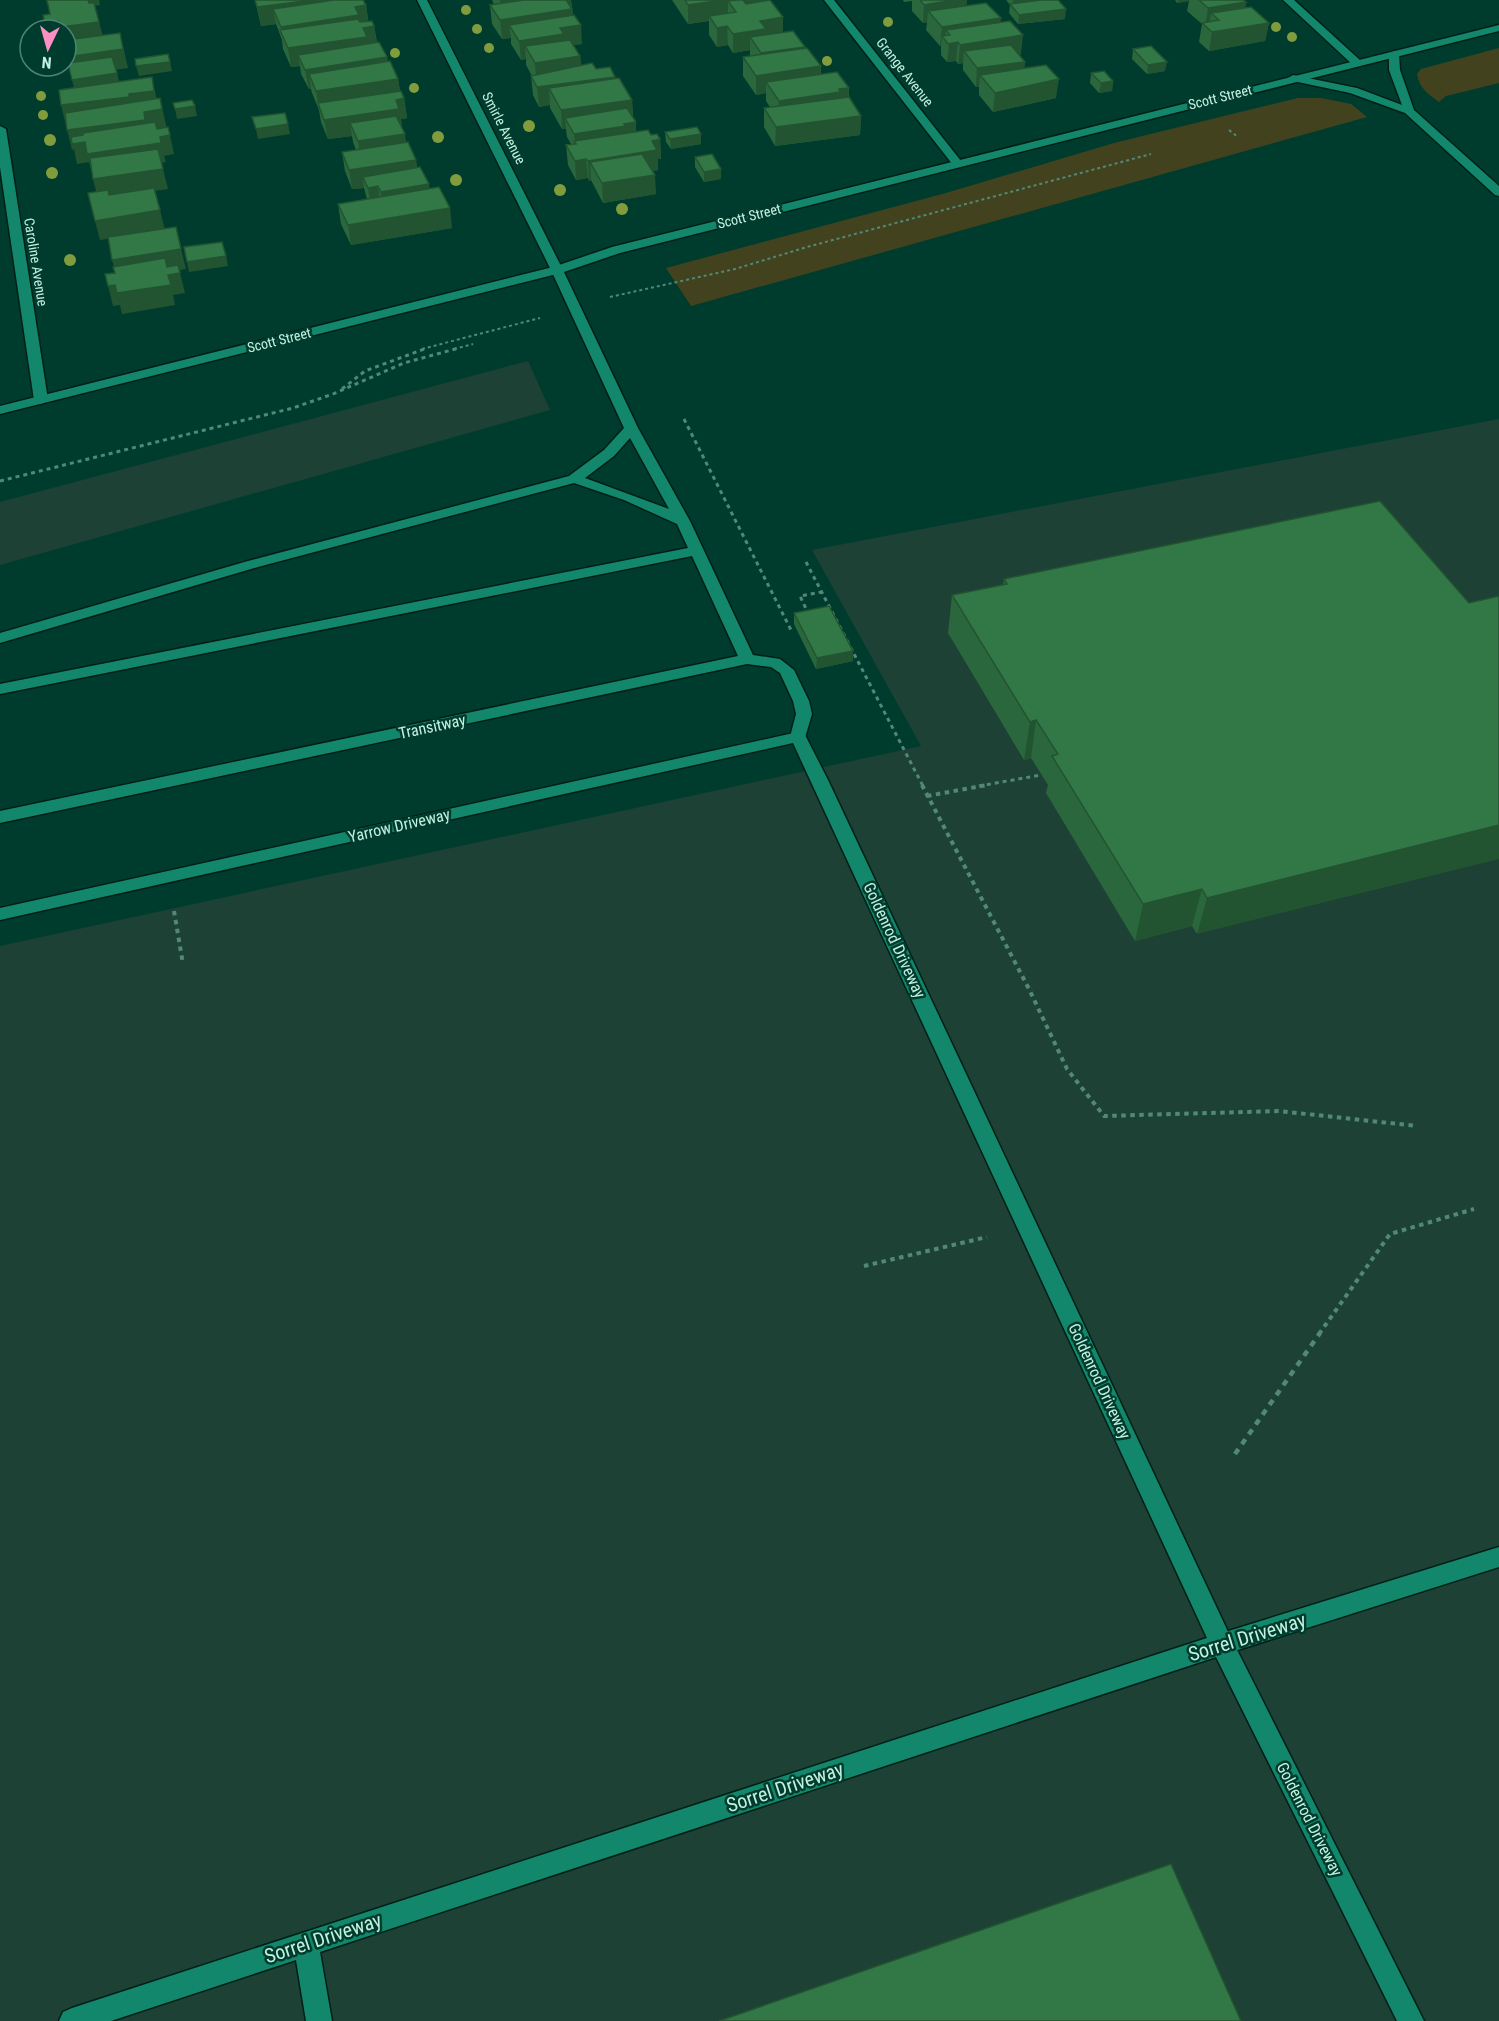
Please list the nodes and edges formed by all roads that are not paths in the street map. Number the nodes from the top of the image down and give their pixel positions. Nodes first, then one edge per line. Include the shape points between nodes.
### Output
1 (422, 0) edge
2 (830, 0) edge
3 (1288, 0) edge
4 (1499, 28) edge
5 (1394, 54) junction
6 (1357, 63) junction
7 (1293, 78) junction
8 (1409, 111) junction
9 (0, 129) edge
10 (957, 163) junction
11 (1499, 192) edge
12 (557, 270) junction
13 (41, 400) junction
14 (0, 410) edge
15 (632, 428) junction
16 (574, 479) junction
17 (683, 521) junction
18 (695, 551) junction
19 (0, 638) edge
20 (747, 659) junction
21 (0, 689) edge
22 (798, 736) junction
23 (0, 817) edge
24 (0, 914) edge
25 (1499, 1557) edge
26 (1222, 1644) junction
27 (306, 1943) junction
28 (72, 2021) edge
29 (319, 2021) edge
30 (1411, 2021) edge

1 - 12 street, Smirle Avenue
2 - 10 street, Grange Avenue
3 - 6 street
4 - 5 street, Scott Street
5 - 6 street, Scott Street
5 - 8 street via 1394,73
6 - 7 street, Scott Street
7 - 8 street via 1353,90
7 - 10 street, Scott Street
8 - 11 street
9 - 13 street, Caroline Avenue
10 - 12 street, Scott Street via 616,250
12 - 13 street, Scott Street
12 - 15 street
13 - 14 street, Scott Street
15 - 16 street via 609,453
15 - 17 street
16 - 17 street via 612,489
16 - 19 street via 253,564
17 - 18 street
18 - 20 street
18 - 21 street
20 - 22 street via 775,663 786,670 804,714
20 - 23 street, Transitway
22 - 24 street, Yarrow Driveway
22 - 26 street, Goldenrod Driveway
25 - 26 street, Sorrel Driveway
26 - 27 street, Sorrel Driveway
26 - 30 street, Goldenrod Driveway
27 - 28 street, Sorrel Driveway
27 - 29 street

